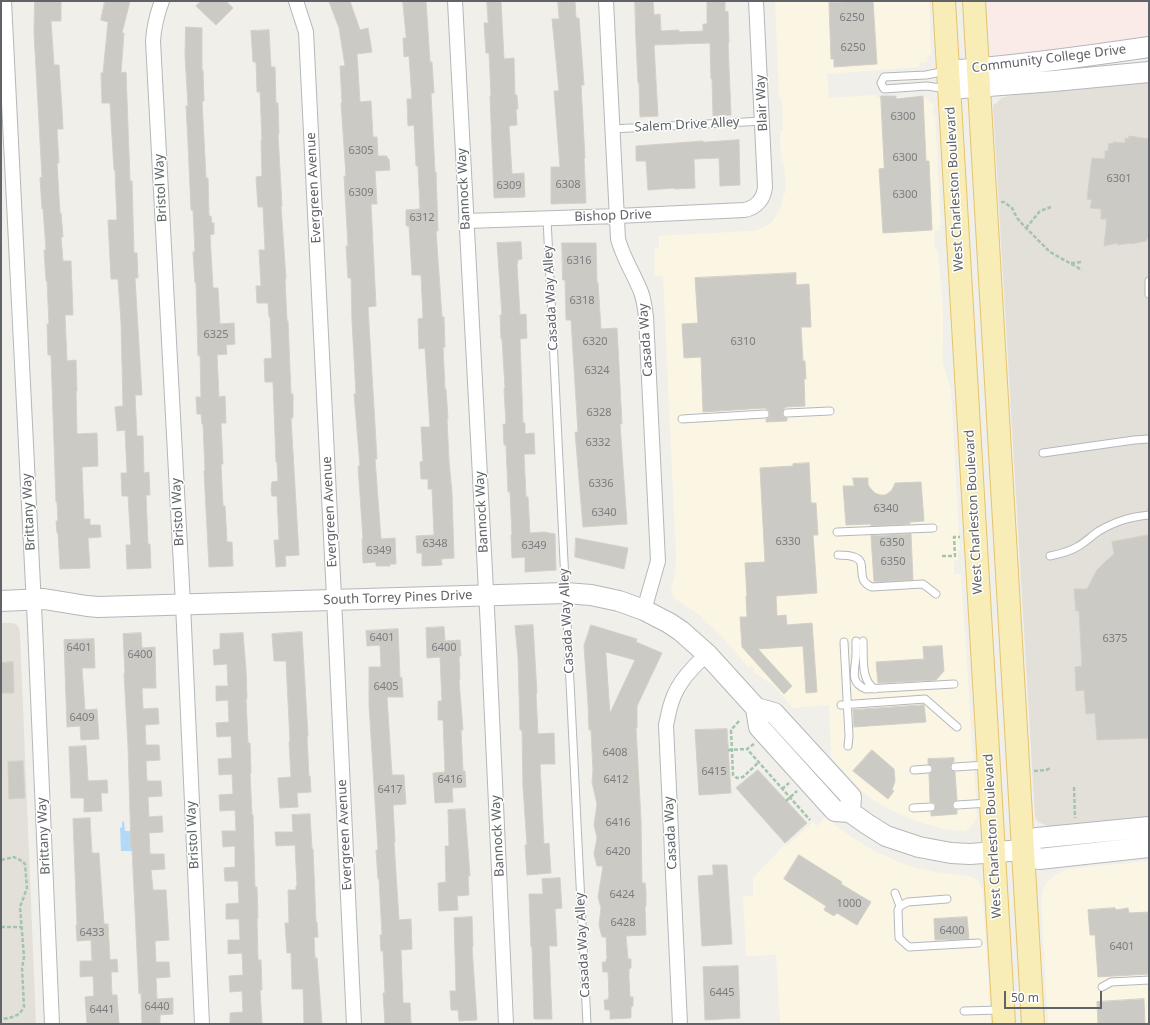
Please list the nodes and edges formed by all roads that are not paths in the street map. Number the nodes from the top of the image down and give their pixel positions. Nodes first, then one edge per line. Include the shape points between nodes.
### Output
1 (4, 1) edge
2 (162, 1) edge
3 (296, 1) edge
4 (455, 1) edge
5 (606, 1) edge
6 (756, 1) edge
7 (944, 1) edge
8 (974, 1) edge
9 (1149, 47) edge
10 (1149, 72) edge
11 (979, 78) junction
12 (949, 80) junction
13 (763, 121) junction
14 (612, 129) junction
15 (759, 203) joint
16 (616, 216) junction
17 (548, 219) junction
18 (466, 221) junction
19 (1149, 281) edge
20 (1149, 294) edge
21 (830, 411) dead end
22 (787, 413) dead end
23 (765, 414) dead end
24 (682, 419) dead end
25 (1149, 439) edge
26 (1043, 453) dead end
27 (1149, 515) edge
28 (933, 528) dead end
29 (837, 532) dead end
30 (838, 555) dead end
31 (1050, 556) dead end
32 (566, 593) junction
33 (936, 594) dead end
34 (486, 595) junction
35 (33, 599) junction
36 (1, 600) edge
37 (334, 600) junction
38 (183, 604) junction
39 (644, 610) junction
40 (844, 642) dead end
41 (707, 654) junction
42 (954, 684) dead end
43 (875, 689) junction
44 (844, 704) junction
45 (756, 708) junction
46 (957, 727) dead end
47 (764, 740) junction
48 (848, 746) dead end
49 (989, 765) junction
50 (955, 767) dead end
51 (928, 768) dead end
52 (914, 770) dead end
53 (832, 776) junction
54 (992, 803) junction
55 (957, 805) dead end
56 (931, 807) dead end
57 (913, 808) dead end
58 (850, 812) junction
59 (1149, 827) edge
60 (1149, 847) edge
61 (1023, 850) junction
62 (994, 852) junction
63 (895, 893) dead end
64 (947, 899) dead end
65 (900, 906) junction
66 (978, 943) dead end
67 (1149, 980) edge
68 (1102, 987) dead end
69 (964, 1012) dead end
70 (1003, 1017) edge
71 (52, 1024) edge
72 (202, 1024) edge
73 (354, 1024) edge
74 (506, 1024) edge
75 (587, 1024) edge
76 (680, 1024) edge
77 (1033, 1024) edge

1 - 35 street, Brittany Way
2 - 38 street, Bristol Way via 154,26 153,41
3 - 37 street, Evergreen Avenue via 306,32
4 - 18 street, Bannock Way
5 - 14 street, Casada Way
6 - 13 street, Blair Way
7 - 12 main road, West Charleston Boulevard
8 - 11 main road
9 - 11 main road, Community College Drive via 1059,60
10 - 11 main road, Community College Drive
11 - 12 main road, Community College Drive
11 - 61 main road
12 - 12 lane via 926,74 884,77 881,83 884,89 927,86
12 - 49 main road, West Charleston Boulevard
13 - 14 lane, Salem Drive Alley
13 - 15 street, Blair Way via 765,187
14 - 16 street, Casada Way
15 - 16 street, Bishop Drive via 744,210
16 - 17 street, Bishop Drive
16 - 39 street, Casada Way via 621,251 641,292 646,317 658,561
17 - 18 street, Bishop Drive
17 - 32 lane, Casada Way Alley
18 - 34 street, Bannock Way
19 - 20 lane
21 - 22 lane
23 - 24 lane
25 - 26 lane
27 - 31 lane via 1122,520 1099,531 1075,548
28 - 29 lane
30 - 33 lane via 859,559 864,581 872,587 923,584
32 - 34 main road, South Torrey Pines Drive
32 - 39 main road, South Torrey Pines Drive via 619,601
32 - 75 lane, Casada Way Alley
34 - 37 main road, South Torrey Pines Drive
34 - 74 street, Bannock Way
35 - 36 main road, South Torrey Pines Drive
35 - 38 main road, South Torrey Pines Drive via 98,607
35 - 71 street, Brittany Way
37 - 38 main road, South Torrey Pines Drive
37 - 73 street, Evergreen Avenue
38 - 72 street, Bristol Way
39 - 41 main road, South Torrey Pines Drive via 681,631
40 - 44 lane
41 - 45 main road, South Torrey Pines Drive
41 - 76 street, Casada Way via 680,684 672,700 666,725
42 - 43 lane
43 - 43 lane via 866,689 858,685 854,674 860,641 866,676 871,687
44 - 46 lane via 925,700
44 - 48 lane
45 - 47 main road
45 - 53 main road via 774,713
47 - 53 main road via 806,765 816,776
47 - 58 main road via 835,811
49 - 50 lane
49 - 54 main road, West Charleston Boulevard
51 - 52 lane
53 - 58 main road via 851,797
54 - 55 lane
54 - 62 main road, West Charleston Boulevard
56 - 57 lane
58 - 62 main road via 886,836 919,847 951,853
59 - 61 main road via 1037,838
60 - 61 main road via 1039,859
61 - 62 main road
61 - 77 main road
62 - 70 main road, West Charleston Boulevard
63 - 65 lane
64 - 65 lane via 908,902
65 - 66 lane via 899,938 909,946
67 - 68 lane via 1111,982
69 - 70 lane

